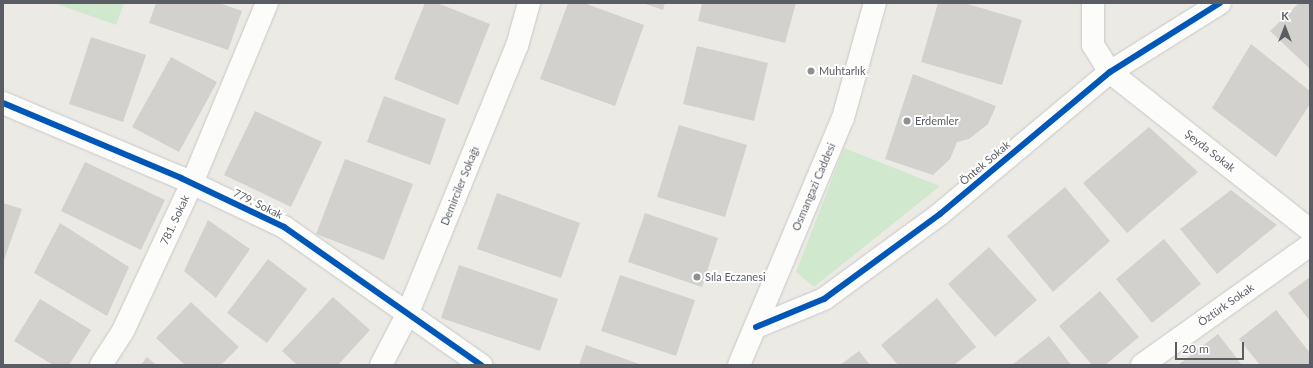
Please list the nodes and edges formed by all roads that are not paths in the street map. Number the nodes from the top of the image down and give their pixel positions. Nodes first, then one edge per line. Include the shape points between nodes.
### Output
1 (267, 3) edge
2 (529, 3) edge
3 (875, 3) edge
4 (1093, 3) edge
5 (1220, 3) edge
6 (1110, 72) junction
7 (3, 103) edge
8 (192, 183) junction
9 (1310, 230) edge
10 (1310, 245) edge
11 (407, 314) junction
12 (756, 327) junction
13 (101, 365) edge
14 (381, 365) edge
15 (481, 365) edge
16 (739, 365) edge
17 (1142, 365) edge

1 - 8 street, 781. Sokak
2 - 11 street, Demirciler Sokağı via 517,46
3 - 12 street, Osmangazi Caddesi via 843,118
4 - 6 street, Şeyda Sokak via 1092,45
5 - 6 street, Öntek Sokak
6 - 9 street, Şeyda Sokak
6 - 12 street, Öntek Sokak via 940,214 824,299
7 - 8 street, 779. Sokak
8 - 11 street, 779. Sokak via 284,227
8 - 13 street, 781. Sokak via 124,331
10 - 17 street, Öztürk Sokak
11 - 14 street, Demirciler Sokağı
11 - 15 street, 779. Sokak
12 - 16 street, Osmangazi Caddesi

